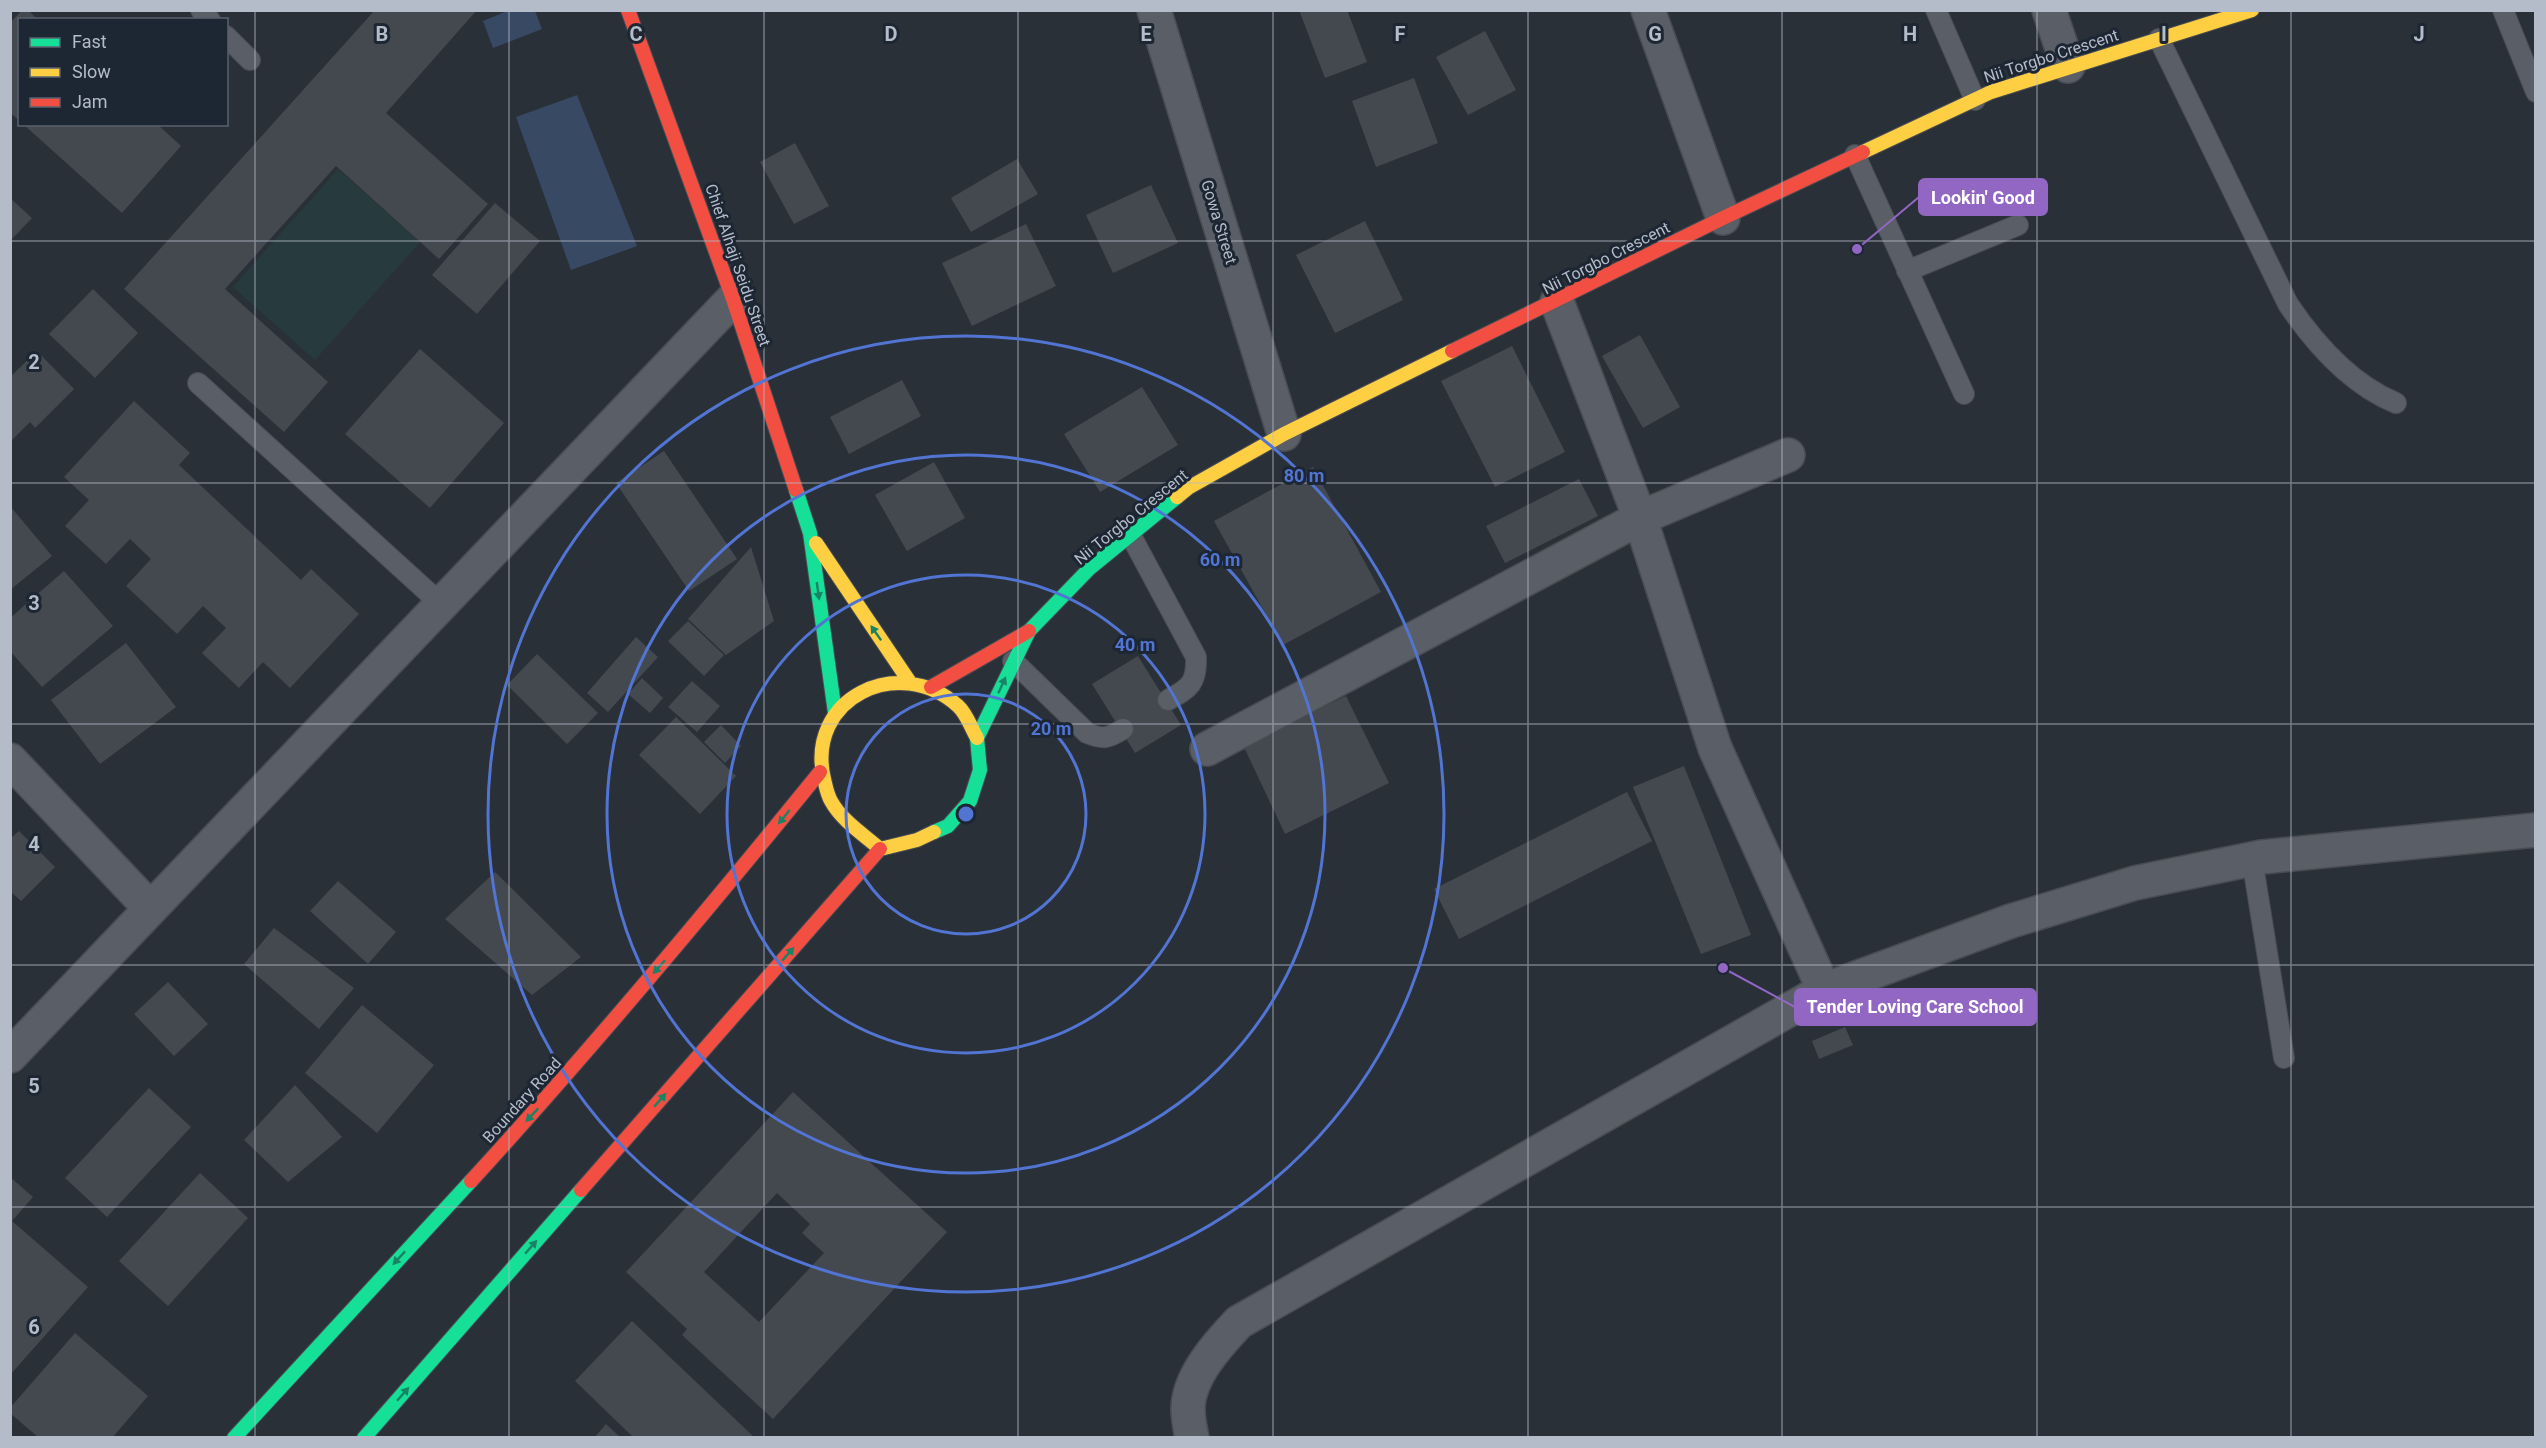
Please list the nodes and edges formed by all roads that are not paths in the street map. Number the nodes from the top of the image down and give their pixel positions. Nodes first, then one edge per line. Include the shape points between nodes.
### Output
1 (628, 10) edge
2 (1154, 10) edge
3 (1648, 10) edge
4 (1936, 10) edge
5 (2049, 10) edge
6 (2252, 10) edge
7 (2503, 10) edge
8 (228, 38) edge
9 (2159, 39) junction
10 (250, 60) dead end
11 (2068, 66) junction
12 (2535, 92) edge
13 (1975, 100) junction
14 (1855, 155) junction
15 (1723, 218) junction
16 (2018, 225) dead end
17 (1907, 271) junction
18 (734, 299) junction
19 (1557, 302) junction
20 (198, 383) dead end
21 (1964, 394) dead end
22 (2396, 403) dead end
23 (1284, 434) junction
24 (1788, 455) dead end
25 (1640, 518) junction
26 (810, 533) junction
27 (1130, 534) junction
28 (441, 604) junction
29 (1029, 631) junction
30 (1013, 661) junction
31 (909, 681) junction
32 (931, 687) junction
33 (1168, 700) dead end
34 (835, 713) junction
35 (1123, 729) dead end
36 (977, 738) junction
37 (1207, 749) dead end
38 (10, 760) edge
39 (820, 772) junction
40 (2535, 830) edge
41 (880, 849) junction
42 (2252, 859) junction
43 (150, 908) junction
44 (1824, 990) junction
45 (10, 1056) edge
46 (2284, 1058) dead end
47 (234, 1437) edge
48 (364, 1437) edge
49 (1192, 1437) edge

1 - 18 main road, Chief Alhaji Seidu Street
2 - 23 street, Gowa Street
3 - 15 street
4 - 13 lane
5 - 11 street
6 - 9 main road, Nii Torgbo Crescent
7 - 12 lane
8 - 10 lane
9 - 11 main road, Nii Torgbo Crescent
9 - 22 lane via 2288,304 2308,333 2345,370 2376,395
11 - 13 main road, Nii Torgbo Crescent
13 - 14 main road, Nii Torgbo Crescent
14 - 15 main road, Nii Torgbo Crescent
14 - 17 lane
15 - 19 main road, Nii Torgbo Crescent
16 - 17 lane
17 - 21 lane
18 - 26 main road, Chief Alhaji Seidu Street
18 - 28 street
19 - 23 main road, Nii Torgbo Crescent
19 - 25 street
20 - 28 lane
23 - 27 main road, Nii Torgbo Crescent via 1188,488
24 - 25 street
25 - 37 street
25 - 44 street via 1715,748
31 -> 26 main road, Chief Alhaji Seidu Street
26 -> 34 main road, Chief Alhaji Seidu Street
27 - 29 main road, Nii Torgbo Crescent via 1090,568
27 - 33 lane via 1196,657 1197,676 1185,690
28 - 43 street
29 - 30 main road
29 - 32 main road
30 - 35 lane via 1087,733 1110,738
36 -> 30 main road
31 - 32 main road
31 - 34 main road via 881,683 855,694
32 - 36 main road via 959,708
34 - 39 main road via 822,741
36 - 41 main road via 980,770 970,801 948,826 917,840
38 - 43 street
39 - 41 main road via 827,795 841,815
39 -> 47 main road, Boundary Road via 557,1087
40 - 42 street
48 -> 41 main road
42 - 44 street via 2135,884 2011,921
42 - 46 lane
43 - 45 street
44 - 49 street via 1239,1322 1213,1348 1194,1385 1188,1408

